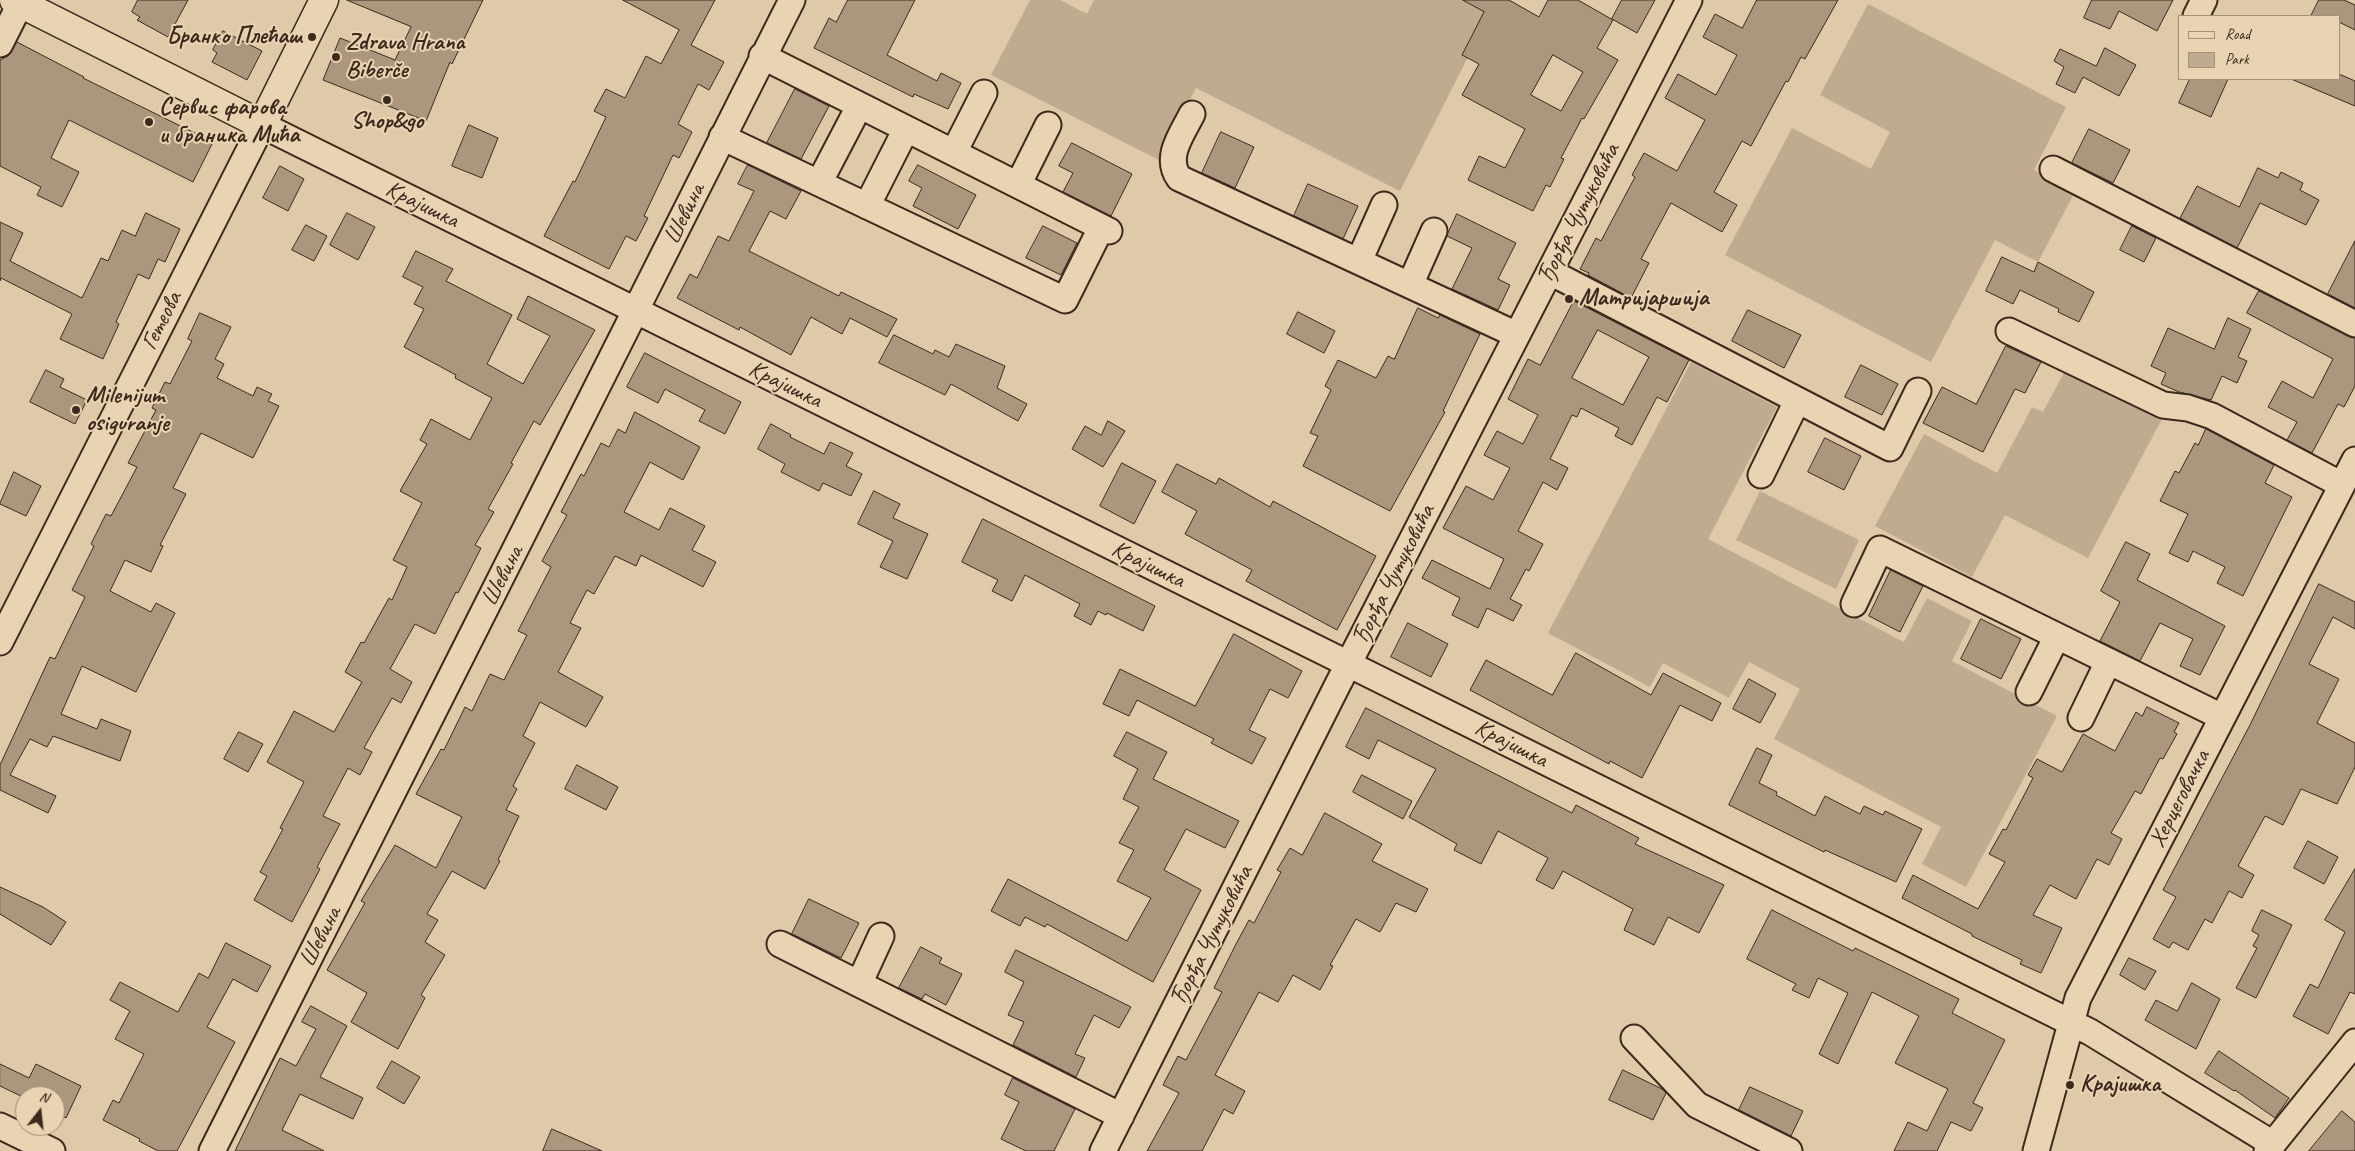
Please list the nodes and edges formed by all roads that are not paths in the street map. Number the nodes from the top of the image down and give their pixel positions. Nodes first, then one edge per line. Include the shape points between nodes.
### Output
1 (324, 0) edge
2 (792, 0) edge
3 (1689, 0) edge
4 (2204, 0) edge
5 (19, 1) edge
6 (2196, 15) edge
7 (0, 44) edge
8 (762, 56) junction
9 (984, 93) dead end
10 (1192, 114) dead end
11 (853, 118) dead end
12 (262, 125) junction
13 (1048, 125) dead end
14 (722, 137) junction
15 (901, 139) dead end
16 (954, 152) junction
17 (2053, 169) dead end
18 (819, 183) junction
19 (1018, 185) junction
20 (1384, 205) dead end
21 (867, 206) junction
22 (1434, 231) dead end
23 (1359, 261) junction
24 (1550, 272) junction
25 (1410, 285) junction
26 (637, 311) junction
27 (2355, 324) edge
28 (2009, 331) dead end
29 (1517, 335) junction
30 (1918, 391) dead end
31 (1797, 401) junction
32 (2355, 460) edge
33 (1761, 475) dead end
34 (2342, 485) junction
35 (1854, 604) dead end
36 (2057, 636) junction
37 (0, 642) edge
38 (2108, 662) junction
39 (1349, 664) junction
40 (2029, 692) dead end
41 (2222, 717) junction
42 (2081, 718) dead end
43 (881, 936) dead end
44 (780, 944) dead end
45 (859, 984) junction
46 (2070, 1023) junction
47 (1634, 1038) dead end
48 (2355, 1042) edge
49 (1121, 1116) junction
50 (0, 1126) edge
51 (2270, 1148) edge
52 (52, 1151) edge
53 (212, 1151) edge
54 (1103, 1151) edge
55 (1789, 1151) edge
56 (2036, 1151) edge

1 - 12 main road, Гетеова
2 - 8 street, Шевина
3 - 24 street, Ђорђа Чутуковића
4 - 6 street
5 - 7 street
5 - 12 main road, Крајишка
8 - 14 street, Шевина
8 - 16 street
9 - 16 street
10 - 23 street via 1172,157 1172,169 1179,178
11 - 18 street
12 - 26 street, Крајишка
12 - 37 street, Гетеова
13 - 19 street
14 - 18 street
14 - 26 street, Шевина
15 - 21 street
16 - 19 street
17 - 27 street
18 - 21 street
19 - 21 street via 1102,235 1065,300
20 - 23 street
22 - 25 street
23 - 25 street
24 - 29 street, Ђорђа Чутуковића
24 - 31 street
25 - 29 street
26 - 39 street, Крајишка
26 - 53 street, Шевина
28 - 34 street via 2164,405 2212,416
29 - 39 street, Ђорђа Чутуковића
30 - 31 street via 1890,448
31 - 33 street
32 - 34 street, Херцеговачка
34 - 41 street, Херцеговачка
35 - 36 street via 1880,549
36 - 38 street
36 - 40 street
38 - 41 street
38 - 42 street
39 - 46 street, Крајишка
39 - 49 street, Ђорђа Чутуковића
41 - 46 street, Херцеговачка via 2084,986
43 - 45 street
44 - 45 street
45 - 49 street
46 - 51 street, Крајишка via 2106,1041
46 - 56 street, Херцеговачка
47 - 55 street via 1697,1104 1711,1114
48 - 51 street
49 - 54 street, Ђорђа Чутуковића
50 - 52 street

